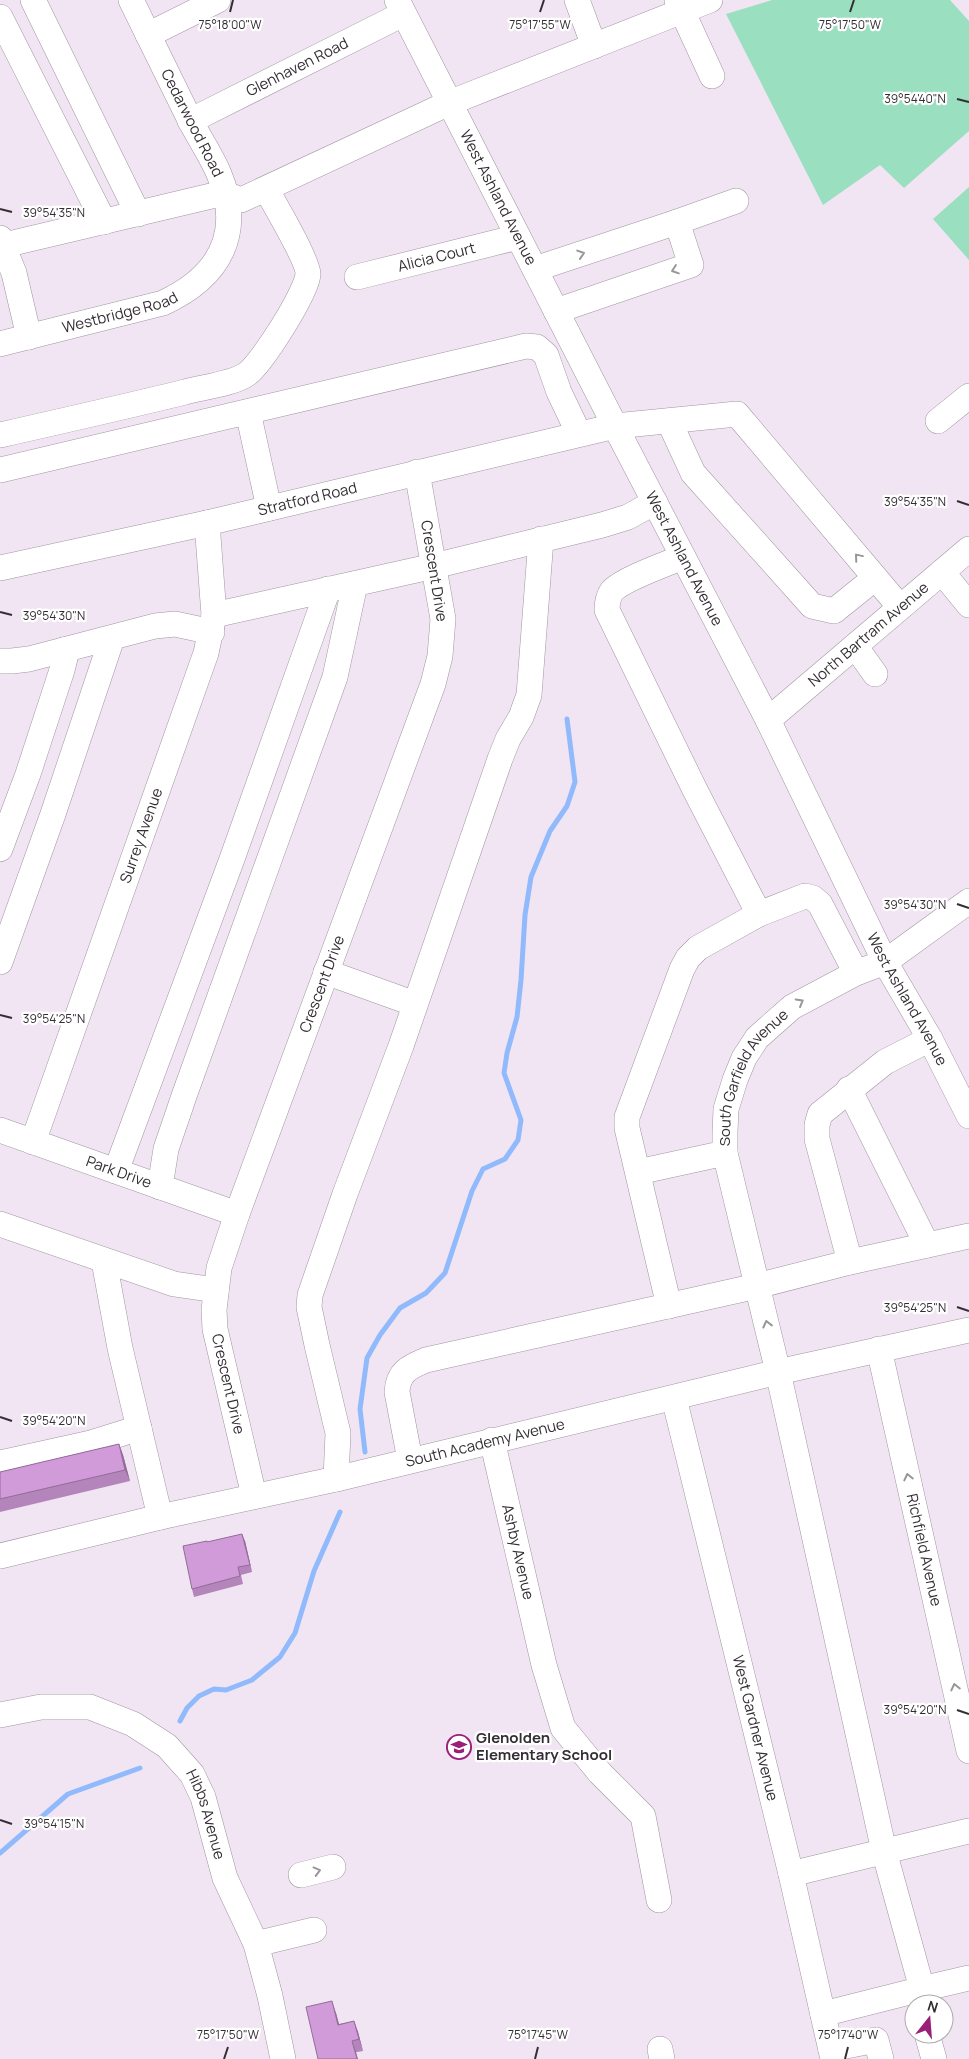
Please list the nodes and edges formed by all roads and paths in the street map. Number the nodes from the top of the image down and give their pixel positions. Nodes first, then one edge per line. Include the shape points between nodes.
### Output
1 (33, 0) edge
2 (131, 0) edge
3 (218, 0) edge
4 (577, 0) edge
5 (710, 0) edge
6 (679, 6) edge
7 (400, 7) edge
8 (0, 17) edge
9 (148, 35) junction
10 (594, 46) junction
11 (712, 76) dead end
12 (449, 103) junction
13 (190, 121) junction
14 (266, 189) junction
15 (226, 194) junction
16 (736, 201) dead end
17 (138, 214) junction
18 (104, 222) junction
19 (677, 222) junction
20 (518, 237) junction
21 (1, 243) edge
22 (221, 252) joint
23 (535, 269) junction
24 (356, 277) dead end
25 (556, 311) junction
26 (28, 337) junction
27 (0, 344) edge
28 (969, 396) edge
29 (248, 412) junction
30 (668, 421) junction
31 (938, 421) dead end
32 (615, 426) junction
33 (579, 434) junction
34 (0, 435) edge
35 (0, 470) edge
36 (418, 472) junction
37 (655, 502) junction
38 (269, 508) junction
39 (207, 523) junction
40 (541, 539) junction
41 (969, 549) edge
42 (683, 557) junction
43 (434, 566) junction
44 (0, 568) edge
45 (942, 572) junction
46 (875, 578) junction
47 (355, 584) junction
48 (328, 589) junction
49 (969, 605) edge
50 (900, 607) junction
51 (213, 623) junction
52 (112, 638) junction
53 (854, 646) junction
54 (64, 650) junction
55 (0, 661) edge
56 (875, 674) dead end
57 (768, 720) junction
58 (0, 849) edge
59 (969, 901) edge
60 (759, 914) junction
61 (0, 962) edge
62 (885, 962) junction
63 (326, 972) junction
64 (856, 973) junction
65 (415, 1004) junction
66 (930, 1039) junction
67 (849, 1089) junction
68 (969, 1116) edge
69 (0, 1130) edge
70 (33, 1142) junction
71 (725, 1153) junction
72 (116, 1171) junction
73 (638, 1172) junction
74 (160, 1187) junction
75 (237, 1214) junction
76 (0, 1224) edge
77 (969, 1236) edge
78 (926, 1245) junction
79 (104, 1261) junction
80 (850, 1262) junction
81 (758, 1286) junction
82 (216, 1290) junction
83 (669, 1306) junction
84 (969, 1330) edge
85 (879, 1349) junction
86 (778, 1372) junction
87 (674, 1398) junction
88 (139, 1428) junction
89 (492, 1440) junction
90 (410, 1460) junction
91 (0, 1463) edge
92 (336, 1479) junction
93 (254, 1496) junction
94 (160, 1517) junction
95 (0, 1556) edge
96 (0, 1715) edge
97 (969, 1751) edge
98 (969, 1831) edge
99 (884, 1851) junction
100 (333, 1867) dead end
101 (791, 1874) junction
102 (302, 1875) dead end
103 (659, 1900) dead end
104 (314, 1930) dead end
105 (256, 1944) junction
106 (969, 1978) edge
107 (932, 1993) edge
108 (823, 2014) junction
109 (930, 2044) edge
110 (828, 2056) edge
111 (283, 2059) edge
112 (881, 2059) edge
113 (934, 2059) edge

1 - 17 street
2 - 9 street, Cedarwood Road
3 - 9 street
4 - 10 street
5 - 6 street
6 - 10 street
6 - 11 street
7 - 12 street, West Ashland Avenue
7 - 13 street, Glenhaven Road
8 - 18 street
9 - 13 street, Cedarwood Road
10 - 12 street
12 - 14 street
12 - 20 street, West Ashland Avenue
13 - 15 street, Cedarwood Road
14 - 15 street via 241,200
14 - 34 street via 308,272 303,292 256,366 230,381
15 - 17 street
15 - 22 street, Cedarwood Road via 228,228
16 - 19 street
17 - 18 street
18 - 21 street
23 -> 19 street
19 -> 25 street via 691,265
20 - 23 street, West Ashland Avenue
20 - 24 street, Alicia Court
21 - 26 street via 14,273
22 - 26 street, Westbridge Road via 200,282 184,294 163,303
23 - 25 street, West Ashland Avenue
25 - 32 street, West Ashland Avenue
26 - 27 street, Westbridge Road
28 - 31 street
29 - 33 street via 526,346 537,347 546,355
29 - 35 street
29 - 38 street
30 - 32 street, Stratford Road
46 -> 30 street, Stratford Road via 736,414
30 - 46 street via 692,473 812,606 834,611
32 - 33 street, Stratford Road
32 - 37 street, West Ashland Avenue
33 - 36 street, Stratford Road
36 - 38 street, Stratford Road
36 - 43 street, Crescent Drive
37 - 40 street via 628,517
37 - 42 street, West Ashland Avenue
38 - 39 street, Stratford Road
39 - 44 street, Stratford Road
39 - 51 street, Surrey Avenue
40 - 43 street
40 - 65 street via 526,706 500,759
41 - 45 street, North Bartram Avenue
42 - 57 street, West Ashland Avenue
42 - 60 street via 622,584 608,599 607,610
43 - 47 street
43 - 63 street, Crescent Drive via 443,619 440,656 433,684
45 - 49 street
45 - 50 street, North Bartram Avenue
46 - 50 street
47 - 48 street
47 - 74 street via 335,677 184,1096 166,1150
48 - 51 street
48 - 72 street
50 - 53 street, North Bartram Avenue
51 - 52 street via 155,626
51 - 70 street, Surrey Avenue via 206,653
52 - 54 street
52 - 61 street
53 - 56 street
53 - 57 street, North Bartram Avenue
54 - 55 street
54 - 58 street via 62,670
57 - 62 street, West Ashland Avenue
59 - 62 street, South Garfield Avenue
60 - 64 street via 805,896 813,898 820,904
60 - 73 street via 698,948 682,969 627,1117
62 - 64 street, South Garfield Avenue
62 - 66 street, West Ashland Avenue
63 - 65 street
63 - 75 street, Crescent Drive
71 -> 64 street, South Garfield Avenue via 728,1101 744,1058 757,1038 792,1007
65 - 92 street via 310,1295 317,1345 338,1433
66 - 67 street via 885,1062
66 - 68 street, West Ashland Avenue
67 - 78 street
67 - 80 street via 820,1114 817,1138
69 - 70 street, Park Drive
70 - 72 street, Park Drive
71 - 73 street
71 - 81 street, South Garfield Avenue
72 - 74 street, Park Drive
73 - 83 street
74 - 75 street, Park Drive
75 - 82 street, Crescent Drive via 219,1268
76 - 79 street
77 - 78 street
78 - 80 street
79 - 82 street via 174,1284
79 - 88 street
80 - 81 street
81 - 83 street
86 -> 81 street, South Garfield Avenue
82 - 93 street, Crescent Drive via 215,1330
83 - 90 street via 436,1357 412,1366 402,1373 397,1382
84 - 85 street, South Academy Avenue
85 - 86 street, South Academy Avenue
97 -> 85 street, Richfield Avenue
86 - 87 street, South Academy Avenue
86 - 99 street, South Garfield Avenue
87 - 89 street, South Academy Avenue
87 - 101 street, West Gardner Avenue
88 - 91 street via 91,1443
88 - 94 street
89 - 90 street, South Academy Avenue
89 - 103 street, Ashby Avenue via 544,1665 563,1728 600,1773 643,1816
90 - 92 street, South Academy Avenue
92 - 93 street, South Academy Avenue
93 - 94 street, South Academy Avenue
94 - 95 street, South Academy Avenue
96 - 105 street, Hibbs Avenue via 41,1707 90,1707 133,1724 167,1746 192,1774 203,1797 225,1878
98 - 99 street
99 - 101 street
99 - 107 street, South Garfield Avenue
102 -> 100 street
101 - 108 street, West Gardner Avenue
104 - 105 street
105 - 111 street, Hibbs Avenue
106 - 107 street
107 - 108 street
108 - 110 street, West Gardner Avenue
109 - 113 street
110 - 112 street via 876,2040

